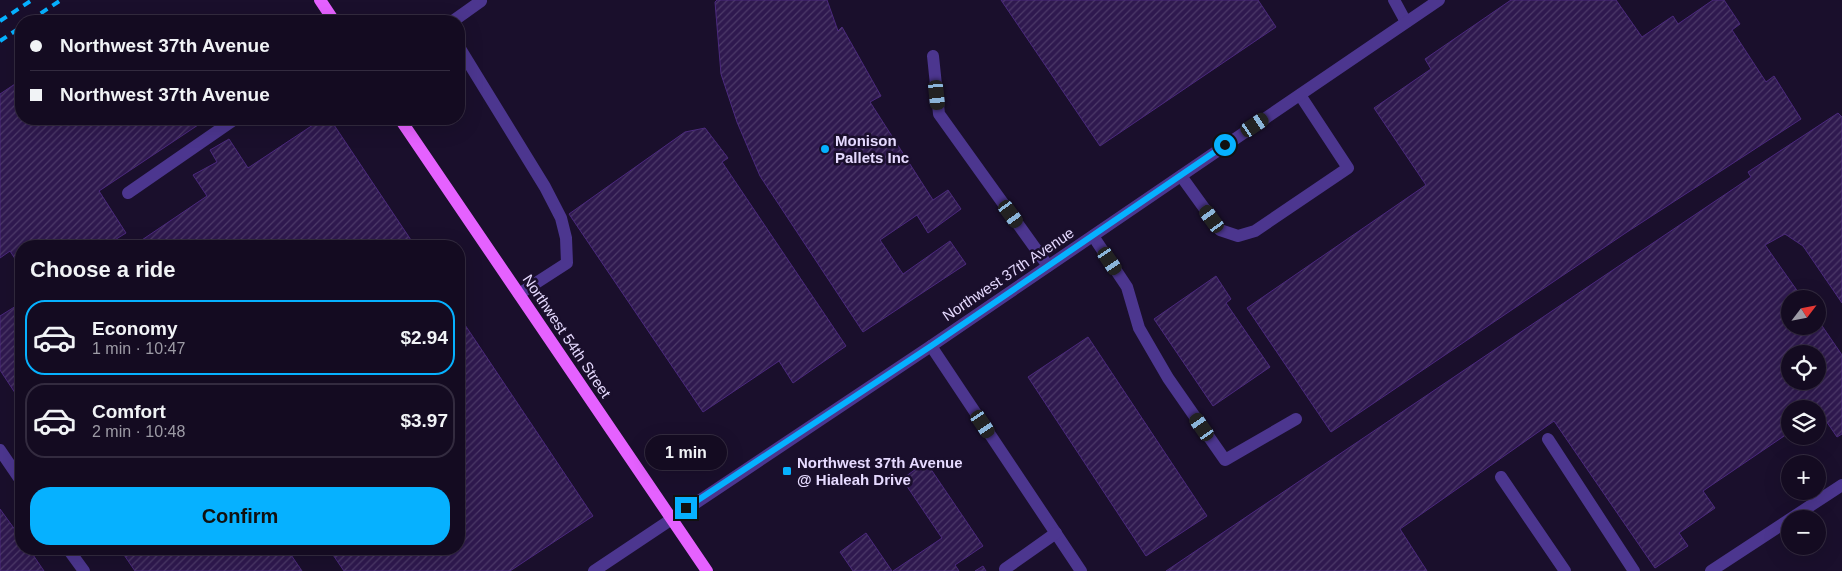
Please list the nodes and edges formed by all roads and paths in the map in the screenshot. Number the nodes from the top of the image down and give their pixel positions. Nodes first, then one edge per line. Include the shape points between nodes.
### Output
1 (320, 0) edge
2 (1394, 0) edge
3 (1439, 0) edge
4 (481, 1) edge
5 (330, 15) edge
6 (461, 15) edge
7 (1406, 22) junction
8 (933, 56) dead end
9 (465, 57) edge
10 (1300, 95) junction
11 (226, 125) edge
12 (404, 125) edge
13 (1181, 176) junction
14 (128, 193) dead end
15 (1093, 236) junction
16 (1048, 266) junction
17 (519, 294) junction
18 (931, 346) junction
19 (1296, 419) dead end
20 (1548, 439) dead end
21 (0, 450) edge
22 (15, 471) edge
23 (1501, 477) dead end
24 (1842, 484) edge
25 (672, 518) junction
26 (1056, 533) junction
27 (72, 555) edge
28 (1005, 569) dead end
29 (84, 571) edge
30 (594, 571) edge
31 (707, 571) edge
32 (1081, 571) edge
33 (1565, 571) edge
34 (1634, 571) edge
35 (1711, 571) edge

1 - 5 main road
2 - 7 street
3 - 7 street, Northwest 37th Avenue
4 - 6 street
7 - 10 street, Northwest 37th Avenue
8 - 16 street via 939,114
9 - 17 street via 545,187 561,218 566,238 566,262
10 - 13 street, Northwest 37th Avenue
10 - 13 street via 1348,168 1255,231 1238,236 1220,230
11 - 14 street
12 - 17 main road, Northwest 54th Street
13 - 15 street, Northwest 37th Avenue
15 - 16 street, Northwest 37th Avenue
15 - 19 street via 1127,287 1139,328 1168,378 1225,460
16 - 18 street, Northwest 37th Avenue
17 - 25 main road, Northwest 54th Street
18 - 25 street, Northwest 37th Avenue
18 - 26 street
20 - 34 street
21 - 22 street
23 - 33 street
24 - 35 street
25 - 30 street, Northwest 37th Avenue
25 - 31 main road, Northwest 54th Street
26 - 28 street
26 - 32 street
27 - 29 street

